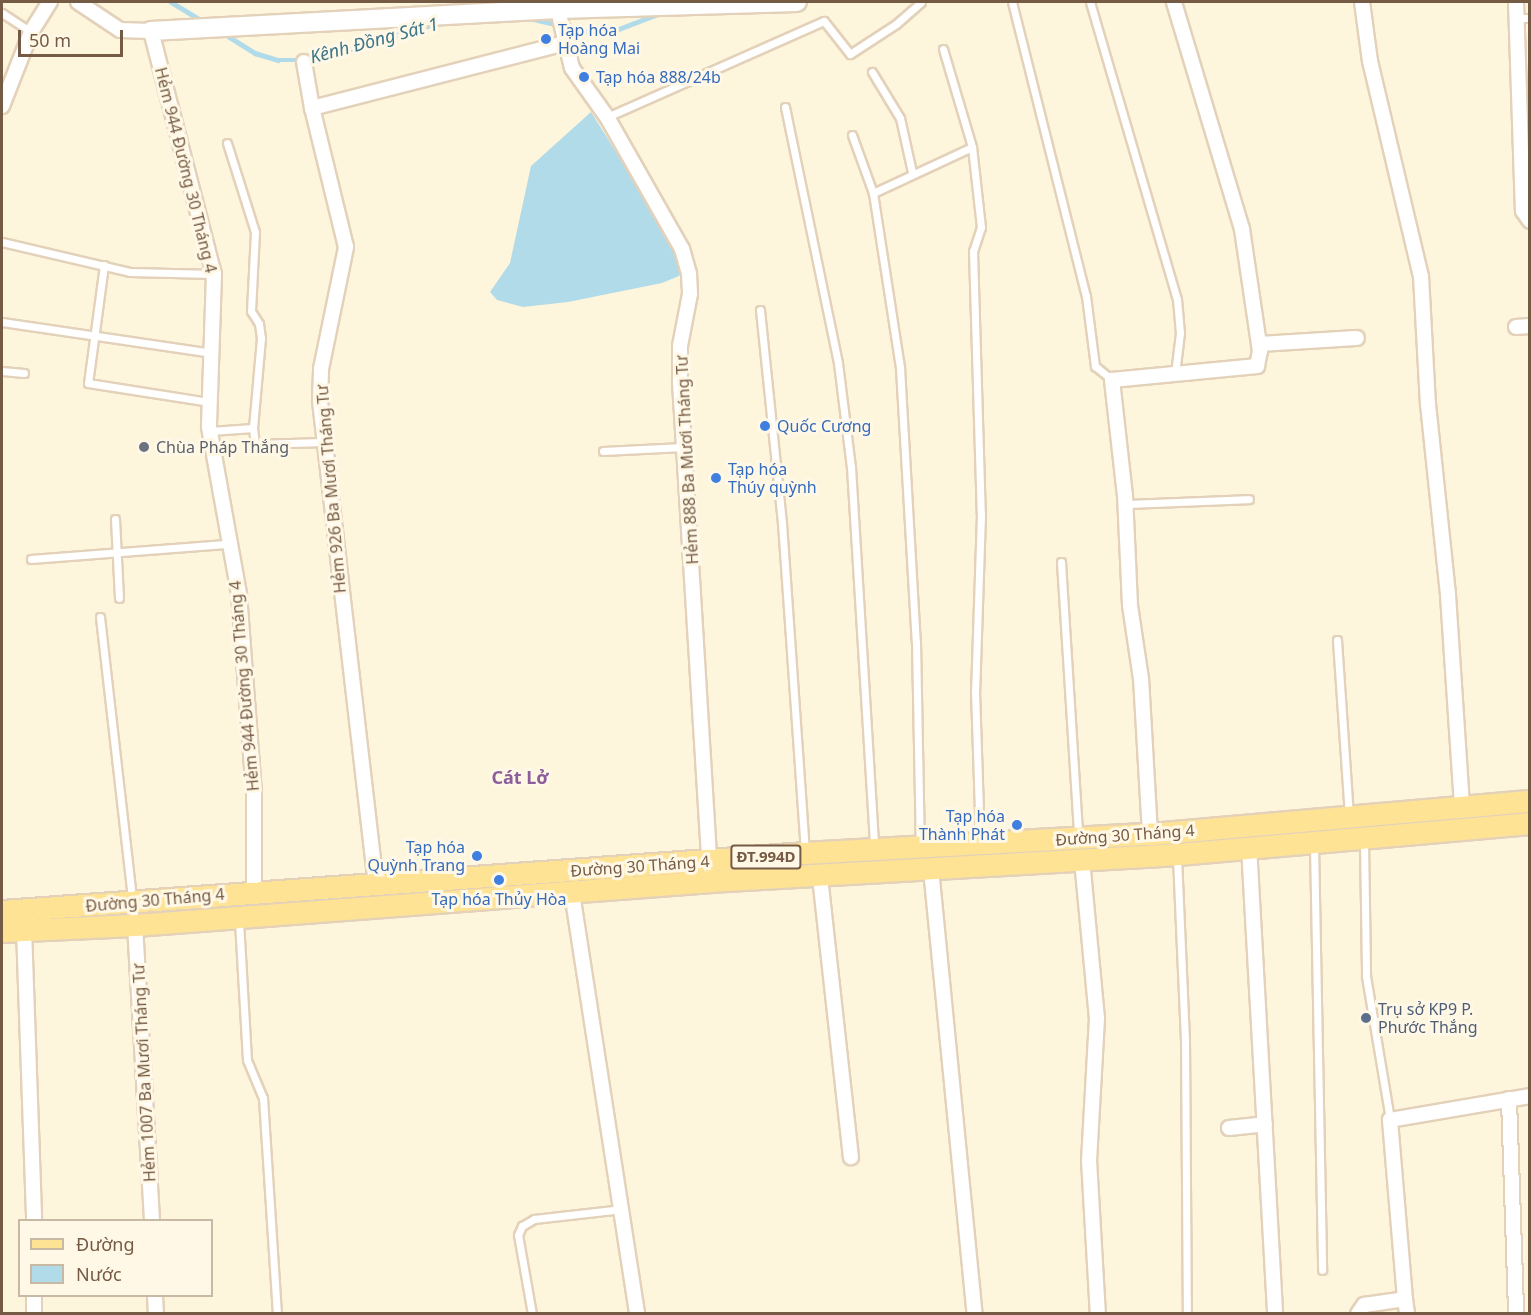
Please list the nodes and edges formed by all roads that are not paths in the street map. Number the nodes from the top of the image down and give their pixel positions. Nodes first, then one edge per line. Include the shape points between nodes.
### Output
1 (50, 2) edge
2 (78, 2) edge
3 (796, 2) edge
4 (921, 2) edge
5 (1012, 2) edge
6 (1090, 2) edge
7 (1174, 2) edge
8 (1362, 2) edge
9 (1516, 2) edge
10 (556, 5) edge
11 (2, 13) edge
12 (1523, 18) edge
13 (151, 31) junction
14 (31, 32) junction
15 (566, 43) junction
16 (943, 50) dead end
17 (304, 62) dead end
18 (872, 72) dead end
19 (2, 105) edge
20 (785, 107) dead end
21 (312, 108) junction
22 (607, 117) junction
23 (1524, 126) edge
24 (852, 135) dead end
25 (227, 143) dead end
26 (972, 147) junction
27 (912, 172) junction
28 (873, 193) junction
29 (1526, 219) edge
30 (2, 242) edge
31 (104, 265) junction
32 (214, 274) junction
33 (760, 310) dead end
34 (2, 322) edge
35 (94, 334) junction
36 (1357, 338) dead end
37 (1259, 344) junction
38 (212, 353) junction
39 (2, 370) edge
40 (1175, 372) junction
41 (24, 373) dead end
42 (1112, 380) junction
43 (209, 402) junction
44 (253, 428) junction
45 (210, 431) junction
46 (324, 442) junction
47 (683, 447) junction
48 (603, 451) dead end
49 (1249, 499) dead end
50 (1125, 504) junction
51 (116, 519) dead end
52 (228, 544) junction
53 (118, 552) junction
54 (30, 559) dead end
55 (1061, 562) dead end
56 (119, 598) dead end
57 (100, 617) dead end
58 (1337, 640) dead end
59 (1530, 801) edge
60 (1462, 807) junction
61 (1349, 817) junction
62 (1530, 823) edge
63 (1150, 834) junction
64 (1364, 836) junction
65 (1078, 838) junction
66 (1314, 841) junction
67 (980, 843) junction
68 (1249, 846) junction
69 (921, 848) junction
70 (874, 851) junction
71 (805, 854) junction
72 (1177, 854) junction
73 (1082, 860) junction
74 (931, 869) junction
75 (569, 870) junction
76 (710, 871) junction
77 (820, 877) junction
78 (376, 885) junction
79 (254, 892) junction
80 (572, 893) junction
81 (133, 903) junction
82 (2, 911) edge
83 (239, 915) junction
84 (135, 925) junction
85 (24, 929) junction
86 (2, 930) edge
87 (1530, 1096) edge
88 (1509, 1099) junction
89 (1390, 1120) junction
90 (1265, 1124) junction
91 (1229, 1128) dead end
92 (851, 1157) dead end
93 (622, 1209) junction
94 (34, 1219) edge
95 (152, 1219) edge
96 (1322, 1270) dead end
97 (34, 1297) edge
98 (155, 1297) edge
99 (1405, 1299) junction
100 (34, 1314) edge
101 (156, 1314) edge
102 (277, 1314) edge
103 (532, 1314) edge
104 (637, 1314) edge
105 (975, 1314) edge
106 (1098, 1314) edge
107 (1187, 1314) edge
108 (1275, 1314) edge
109 (1358, 1314) edge
110 (1407, 1314) edge
111 (1516, 1314) edge

1 - 14 street
2 - 13 street via 120,30
3 - 10 street
4 - 22 lane via 850,54 824,21
5 - 42 lane via 1086,296 1095,366
6 - 40 lane via 1177,299 1180,333
7 - 37 street via 1242,229
8 - 60 street via 1370,61 1421,276
9 - 12 street
10 - 13 street
10 - 15 street, Hẻm 888 Ba Mươi Tháng Tư
11 - 14 lane
12 - 23 street
13 - 32 street, Hẻm 944 Đường 30 Tháng 4
14 - 19 street
15 - 21 street
15 - 22 street, Hẻm 888 Ba Mươi Tháng Tư via 572,68
16 - 26 lane
17 - 21 street, Hẻm 926 Ba Mươi Tháng Tư
18 - 27 lane via 900,118
20 - 70 lane via 836,351 850,455 863,618
21 - 46 street, Hẻm 926 Ba Mươi Tháng Tư via 346,247 321,369
22 - 47 street, Hẻm 888 Ba Mươi Tháng Tư via 682,249 689,274 690,294 680,346
23 - 29 street
24 - 28 lane
25 - 44 lane via 255,232 251,311 261,338
26 - 27 lane
26 - 67 lane via 981,227 973,251 981,514 975,691
27 - 28 lane
28 - 69 lane via 900,368 916,642
30 - 31 lane
31 - 32 lane via 130,272
31 - 35 lane
32 - 38 street, Hẻm 944 Đường 30 Tháng 4
33 - 71 lane via 782,523
34 - 35 lane
35 - 38 lane
35 - 43 lane via 88,383
36 - 37 street
37 - 40 street via 1257,366
38 - 43 street, Hẻm 944 Đường 30 Tháng 4
39 - 41 lane
40 - 42 street
42 - 50 street
43 - 45 street, Hẻm 944 Đường 30 Tháng 4
44 - 45 lane
44 - 46 lane via 255,444
45 - 52 street, Hẻm 944 Đường 30 Tháng 4
46 - 78 street, Hẻm 926 Ba Mươi Tháng Tư
47 - 48 lane
47 - 76 street, Hẻm 888 Ba Mươi Tháng Tư
49 - 50 lane
50 - 63 street via 1126,570 1142,687
51 - 53 lane
52 - 53 lane
52 - 79 street, Hẻm 944 Đường 30 Tháng 4 via 239,594 246,672 254,794
53 - 54 lane
53 - 56 lane
55 - 65 lane
57 - 81 lane
58 - 61 lane
59 - 60 main road, Đường 30 Tháng 4 / ĐT.994D
60 - 61 main road, Đường 30 Tháng 4 / ĐT.994D
61 - 63 main road, Đường 30 Tháng 4 / ĐT.994D
62 - 64 main road, Đường 30 Tháng 4 / ĐT.994D
63 - 65 main road, Đường 30 Tháng 4 / ĐT.994D
64 - 66 main road, Đường 30 Tháng 4 / ĐT.994D
64 - 89 lane via 1366,976
65 - 67 main road, Đường 30 Tháng 4 / ĐT.994D
65 - 73 main road
66 - 68 main road, Đường 30 Tháng 4 / ĐT.994D
66 - 96 lane
67 - 69 main road, Đường 30 Tháng 4 / ĐT.994D
68 - 72 main road, Đường 30 Tháng 4 / ĐT.994D
68 - 90 street
69 - 70 main road, Đường 30 Tháng 4 / ĐT.994D
70 - 71 main road, Đường 30 Tháng 4 / ĐT.994D
71 - 76 main road, Đường 30 Tháng 4 / ĐT.994D
72 - 73 main road, Đường 30 Tháng 4 / ĐT.994D
72 - 107 lane via 1185,1040
73 - 74 main road, Đường 30 Tháng 4 / ĐT.994D
73 - 106 street via 1098,1018 1089,1160
74 - 77 main road, Đường 30 Tháng 4 / ĐT.994D
74 - 105 street
75 - 76 main road, Đường 30 Tháng 4 / ĐT.994D
75 - 78 main road, Đường 30 Tháng 4 / ĐT.994D
75 - 80 main road
76 - 77 main road, Đường 30 Tháng 4 / ĐT.994D
76 - 80 main road, Đường 30 Tháng 4 / ĐT.994D
77 - 92 street
78 - 79 main road, Đường 30 Tháng 4 / ĐT.994D
79 - 81 main road, Đường 30 Tháng 4 / ĐT.994D
80 - 83 main road, Đường 30 Tháng 4 / ĐT.994D
80 - 93 street
81 - 82 main road, Đường 30 Tháng 4 / ĐT.994D
81 - 84 lane
83 - 84 main road, Đường 30 Tháng 4 / ĐT.994D
83 - 102 lane via 247,1060 263,1098
84 - 85 main road, Đường 30 Tháng 4 / ĐT.994D
84 - 95 street, Hẻm 1007 Ba Mươi Tháng Tư
85 - 86 main road, Đường 30 Tháng 4 / ĐT.994D
85 - 94 street
87 - 88 street
88 - 89 street
88 - 111 street
89 - 99 street
90 - 91 street
90 - 108 street
93 - 103 lane via 534,1219 522,1226 518,1235
93 - 104 street
97 - 100 street
98 - 101 street
99 - 109 street via 1364,1305
99 - 110 street

